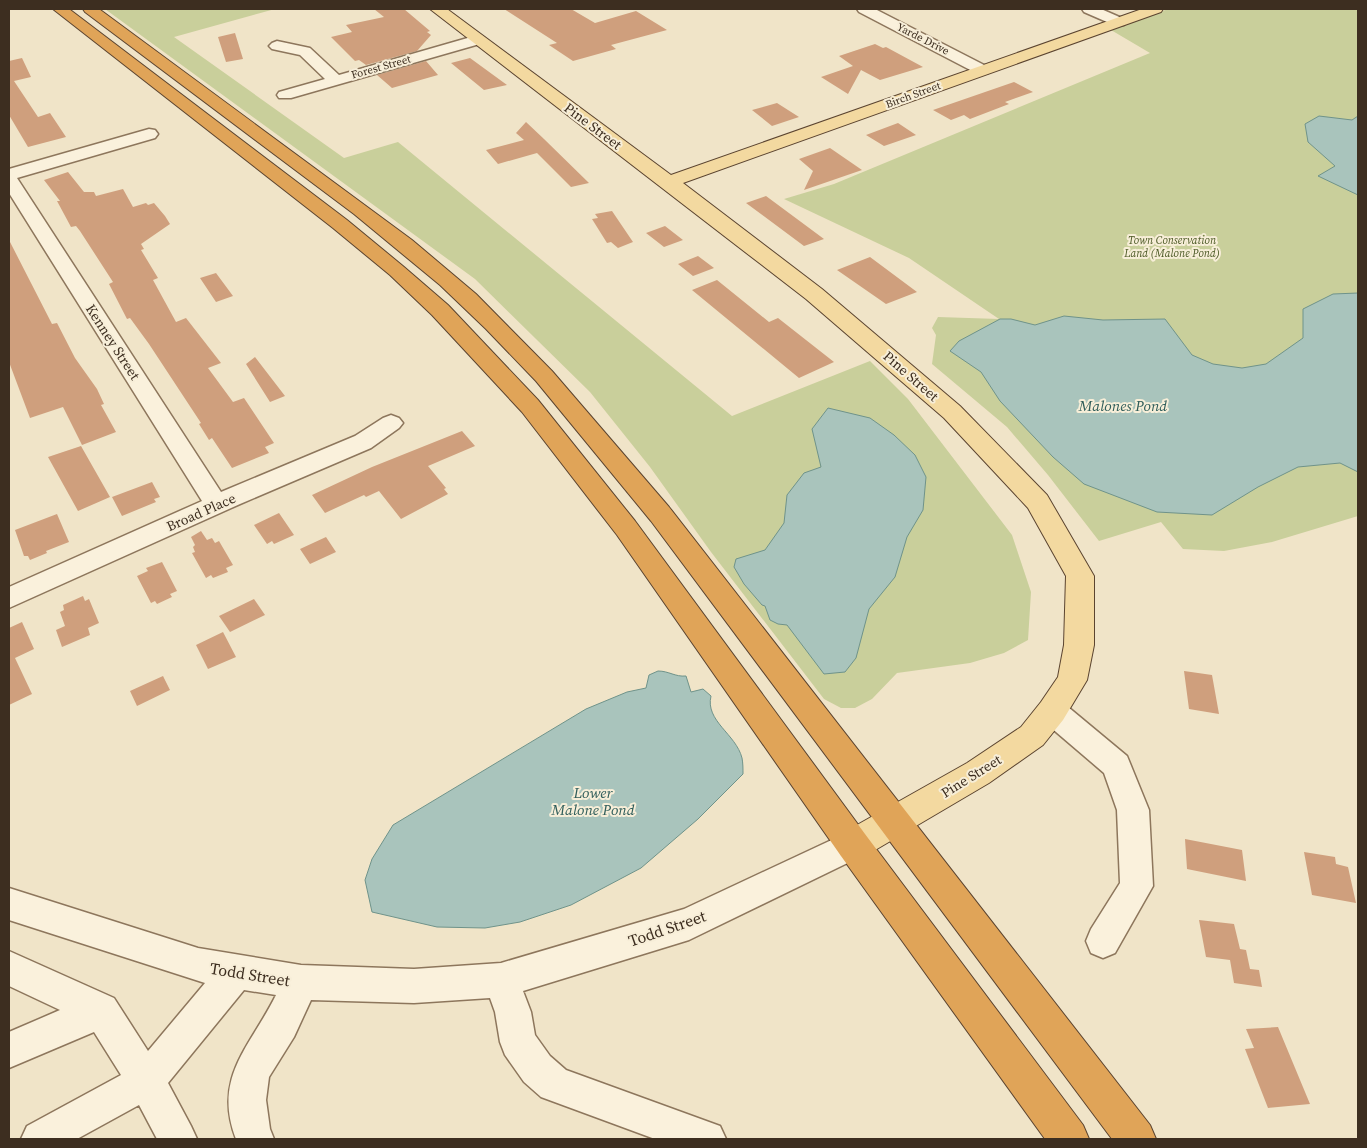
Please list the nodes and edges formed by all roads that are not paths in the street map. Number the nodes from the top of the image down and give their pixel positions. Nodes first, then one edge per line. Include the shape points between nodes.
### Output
1 (60, 9) edge
2 (90, 9) edge
3 (438, 9) edge
4 (864, 9) edge
5 (1090, 9) edge
6 (1156, 9) edge
7 (1119, 22) junction
8 (478, 40) junction
9 (277, 46) dead end
10 (982, 70) junction
11 (336, 80) junction
12 (285, 95) dead end
13 (149, 134) dead end
14 (9, 177) edge
15 (669, 182) junction
16 (391, 423) dead end
17 (217, 505) junction
18 (9, 598) edge
19 (1052, 711) junction
20 (894, 823) junction
21 (853, 845) junction
22 (9, 904) edge
23 (1102, 941) dead end
24 (9, 968) edge
25 (237, 972) junction
26 (501, 980) junction
27 (300, 982) junction
28 (102, 1011) junction
29 (9, 1050) edge
30 (146, 1081) junction
31 (40, 1139) edge
32 (178, 1139) edge
33 (255, 1139) edge
34 (707, 1139) edge
35 (1069, 1139) edge
36 (1136, 1139) edge

1 - 21 highway via 383,259 485,356 566,449 626,528
2 - 20 highway via 393,236 469,299 514,344 623,468
3 - 8 main road, Pine Street
4 - 10 street, Yarde Drive
5 - 7 street
6 - 7 main road, Birch Street
7 - 10 main road, Birch Street
8 - 11 street, Forest Street
8 - 15 main road, Pine Street
9 - 11 street via 305,51
10 - 15 main road, Birch Street
11 - 12 street, Forest Street
13 - 14 street
14 - 17 street, Kenney Street
15 - 19 main road, Pine Street via 873,343 952,412 1038,502 1080,576 1079,645 1072,680
16 - 17 street, Broad Place via 363,442
17 - 18 street, Broad Place
19 - 20 main road, Pine Street via 1032,736
19 - 23 street via 1116,765 1133,810 1137,886
20 - 21 main road, Pine Street
20 - 36 highway
21 - 26 street, Todd Street via 689,924
21 - 35 highway
22 - 25 street, Todd Street via 171,957
24 - 28 street
25 - 27 street, Todd Street
25 - 30 street
26 - 27 street, Todd Street via 414,986
26 - 34 street via 518,1042 554,1084
27 - 33 street via 281,1024 251,1072 248,1100
28 - 29 street
28 - 30 street
30 - 31 street
30 - 32 street

